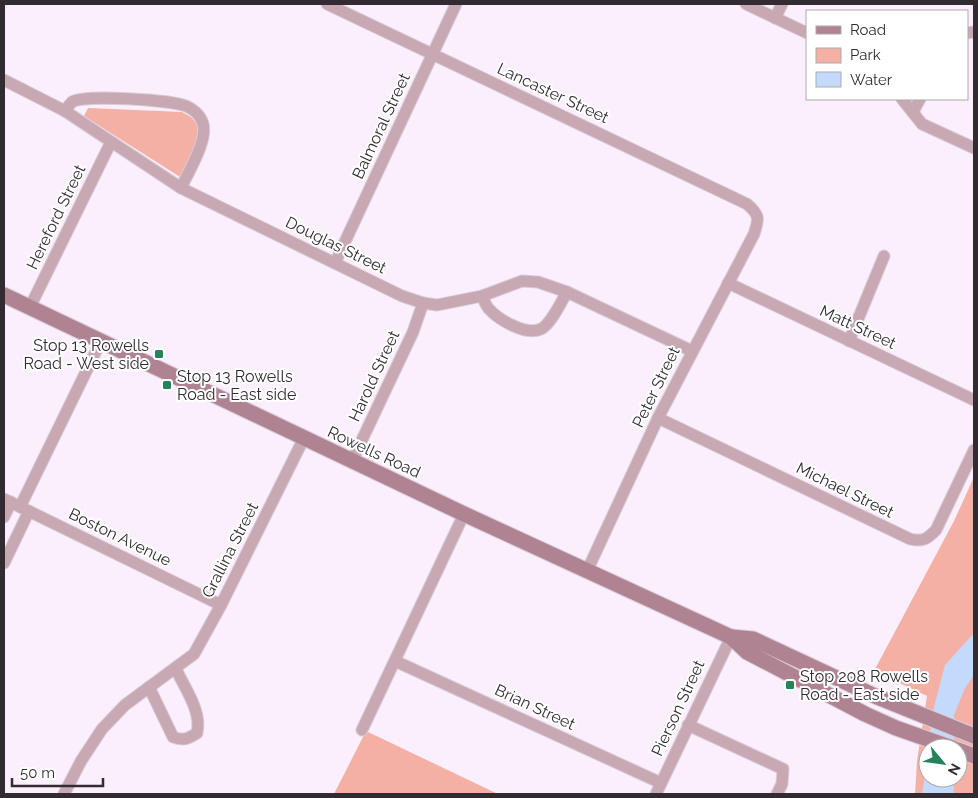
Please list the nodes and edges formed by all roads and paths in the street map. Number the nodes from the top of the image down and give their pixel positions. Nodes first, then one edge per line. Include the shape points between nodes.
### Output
1 (327, 4) edge
2 (456, 4) edge
3 (746, 4) edge
4 (782, 4) edge
5 (775, 18) junction
6 (806, 33) edge
7 (432, 54) junction
8 (4, 80) edge
9 (903, 100) edge
10 (919, 100) edge
11 (65, 111) junction
12 (913, 112) junction
13 (111, 142) junction
14 (974, 148) edge
15 (181, 188) junction
16 (759, 220) joint
17 (884, 256) dead end
18 (335, 263) junction
19 (728, 283) junction
20 (567, 292) junction
21 (4, 294) edge
22 (482, 296) junction
23 (423, 303) junction
24 (30, 307) junction
25 (101, 341) junction
26 (849, 341) junction
27 (692, 351) junction
28 (974, 400) edge
29 (658, 418) junction
30 (304, 438) junction
31 (974, 450) edge
32 (352, 461) junction
33 (16, 505) edge
34 (464, 514) junction
35 (4, 517) edge
36 (4, 564) edge
37 (587, 571) junction
38 (221, 605) junction
39 (731, 637) junction
40 (395, 661) junction
41 (176, 669) junction
42 (149, 687) junction
43 (688, 725) junction
44 (362, 730) dead end
45 (974, 736) edge
46 (924, 738) edge
47 (658, 789) edge
48 (64, 794) edge
49 (777, 794) edge

1 - 7 street, Lancaster Street
2 - 7 street, Balmoral Street
3 - 5 street
4 - 5 street
5 - 6 street
7 - 16 street, Lancaster Street via 747,204
7 - 18 street, Balmoral Street
8 - 11 street, Douglas Street
9 - 12 street
10 - 12 street
11 - 13 street, Douglas Street
11 - 15 street via 73,101 85,99 132,99 184,105 194,110 203,122 205,138
12 - 14 street via 922,124
13 - 15 street, Douglas Street
13 - 24 street, Hereford Street
15 - 18 street, Douglas Street
16 - 19 street, Peter Street
17 - 26 street
18 - 23 street, Douglas Street
19 - 26 street, Matt Street
19 - 27 street, Peter Street
20 - 22 street, Douglas Street via 538,282 522,281
20 - 22 street via 551,319 541,329 529,331 514,327 495,315
20 - 27 street, Douglas Street
21 - 24 main road, Rowells Road
22 - 23 street, Douglas Street via 438,305
23 - 32 street, Harold Street via 413,332
24 - 25 main road, Rowells Road
25 - 30 main road, Rowells Road
25 - 33 street
26 - 28 street, Matt Street
27 - 29 street, Peter Street
29 - 31 street, Michael Street via 920,542 936,530
29 - 37 street, Peter Street
30 - 32 main road, Rowells Road
30 - 38 street, Grallina Street
32 - 34 main road, Rowells Road
33 - 35 street
33 - 36 street
33 - 38 street, Boston Avenue
34 - 37 main road, Rowells Road
34 - 40 street
37 - 39 main road, Rowells Road
38 - 41 street, Grallina Street via 194,654
39 - 43 street, Pierson Street
39 - 45 main road, Rowells Road via 753,639
39 - 46 main road, Rowells Road via 747,652 865,714
40 - 44 street
40 - 47 street, Brian Street
41 - 42 street, Grallina Street
41 - 42 street via 199,723 197,733 189,739 173,737
42 - 48 street, Grallina Street via 125,705 102,729
43 - 47 street, Pierson Street
43 - 49 street via 783,769 782,784

